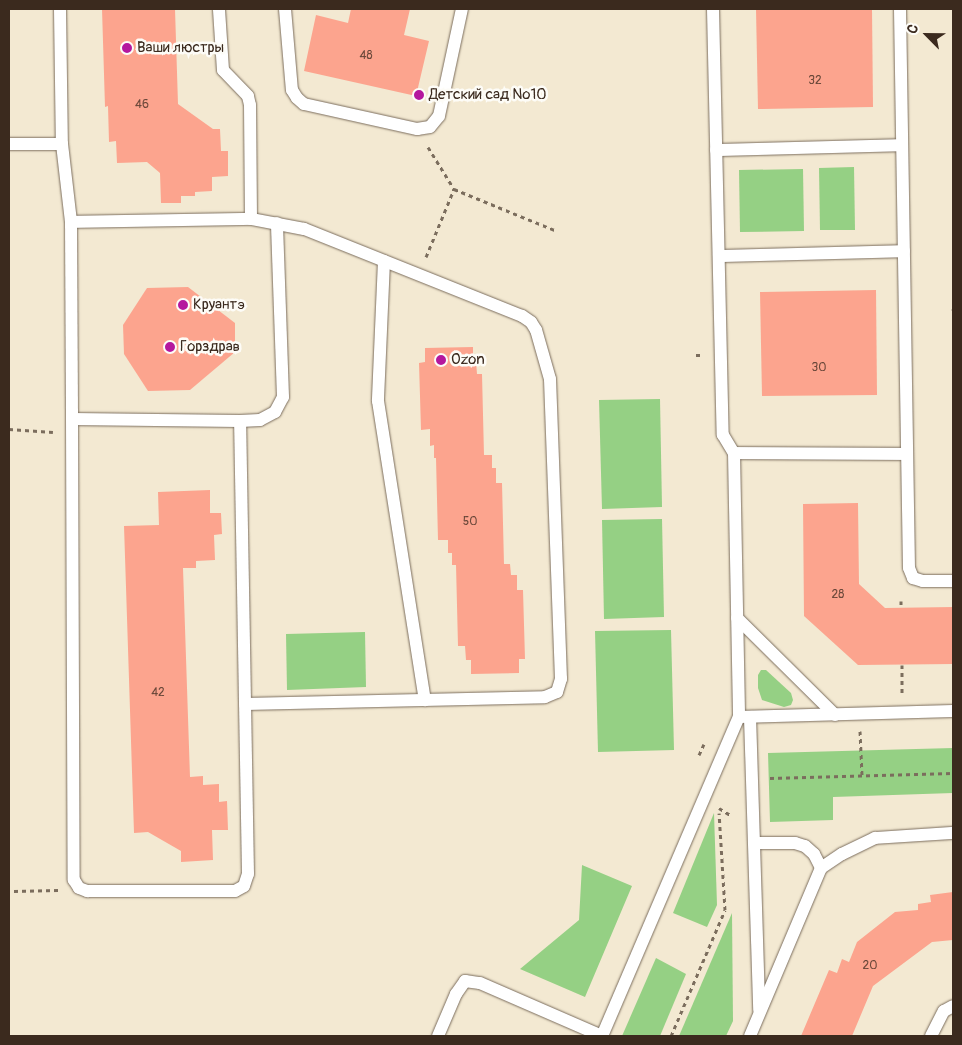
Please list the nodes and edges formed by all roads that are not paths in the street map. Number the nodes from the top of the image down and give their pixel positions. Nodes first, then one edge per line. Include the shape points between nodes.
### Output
1 (60, 9) edge
2 (219, 9) edge
3 (285, 9) edge
4 (462, 9) edge
5 (713, 9) edge
6 (900, 9) edge
7 (9, 144) edge
8 (62, 144) junction
9 (902, 145) junction
10 (716, 150) junction
11 (251, 219) junction
12 (71, 222) junction
13 (276, 223) junction
14 (904, 251) junction
15 (719, 256) junction
16 (384, 261) junction
17 (72, 419) junction
18 (240, 421) junction
19 (734, 453) junction
20 (907, 454) junction
21 (953, 580) edge
22 (737, 618) junction
23 (425, 700) junction
24 (245, 704) junction
25 (953, 712) edge
26 (835, 715) junction
27 (745, 717) junction
28 (953, 833) edge
29 (754, 843) junction
30 (821, 868) junction
31 (953, 1006) edge
32 (759, 1015) junction
33 (438, 1036) edge
34 (602, 1036) edge
35 (750, 1036) edge
36 (931, 1036) edge

1 - 8 lane
2 - 11 lane via 221,63 227,76 248,96 250,105
3 - 4 lane via 292,90 296,98 304,104 418,129 430,127 439,116
5 - 10 lane
6 - 9 lane
7 - 8 lane
8 - 12 lane
9 - 10 lane
9 - 14 lane
10 - 15 lane
11 - 12 lane
11 - 13 lane
12 - 17 lane
13 - 16 lane via 304,229
13 - 18 lane via 283,397 275,412 260,420
14 - 15 lane
14 - 20 lane
15 - 19 lane via 723,435
16 - 23 lane via 378,401
16 - 23 lane via 531,322 550,379 561,679 557,692 546,698
17 - 18 lane
17 - 24 lane via 74,880 79,888 87,891 235,890 244,886 248,874
18 - 24 lane
19 - 20 lane
19 - 22 lane
20 - 21 lane via 909,568 913,578 923,581
22 - 26 lane
22 - 27 lane
23 - 24 lane
25 - 26 lane
26 - 27 lane
27 - 29 lane
27 - 34 lane
28 - 30 lane via 875,838
29 - 30 lane via 806,846
29 - 32 lane
30 - 32 lane
31 - 36 lane via 944,1011
32 - 35 lane
33 - 34 lane via 465,981 480,983

